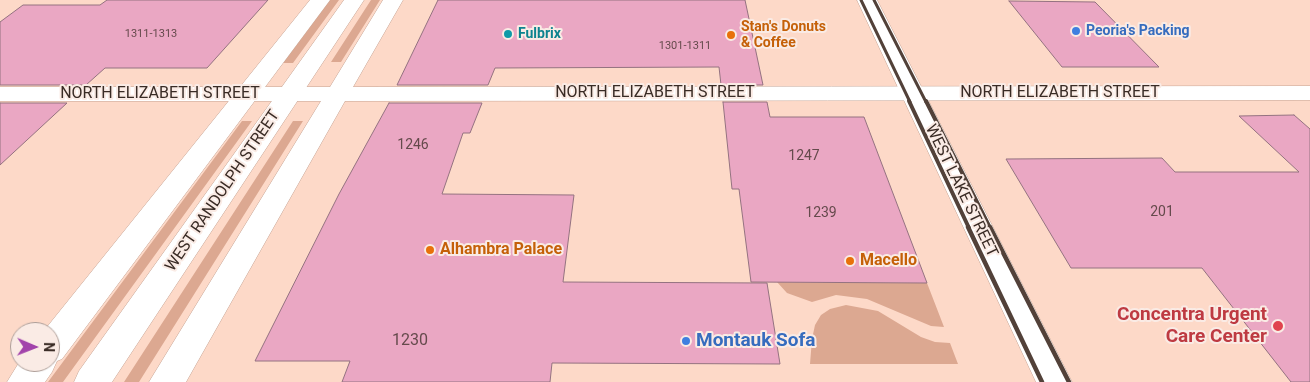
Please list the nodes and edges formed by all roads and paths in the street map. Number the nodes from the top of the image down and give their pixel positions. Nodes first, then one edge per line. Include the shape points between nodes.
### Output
1 (320, 0) edge
2 (354, 0) edge
3 (393, 0) edge
4 (867, 0) edge
5 (1310, 92) edge
6 (913, 93) junction
7 (0, 94) edge
8 (246, 94) junction
9 (290, 94) junction
10 (338, 94) junction
11 (60, 336) edge
12 (92, 382) edge
13 (167, 382) edge
14 (1054, 382) edge

1 - 8 street
2 - 9 street, WEST RANDOLPH STREET
3 - 10 street
4 - 6 street, WEST LAKE STREET
5 - 6 street, NORTH ELIZABETH STREET
6 - 10 street, NORTH ELIZABETH STREET
6 - 14 street, WEST LAKE STREET
7 - 8 street, NORTH ELIZABETH STREET
8 - 9 street, NORTH ELIZABETH STREET
8 - 11 street
9 - 10 street, NORTH ELIZABETH STREET
9 - 12 street, WEST RANDOLPH STREET
10 - 13 street

